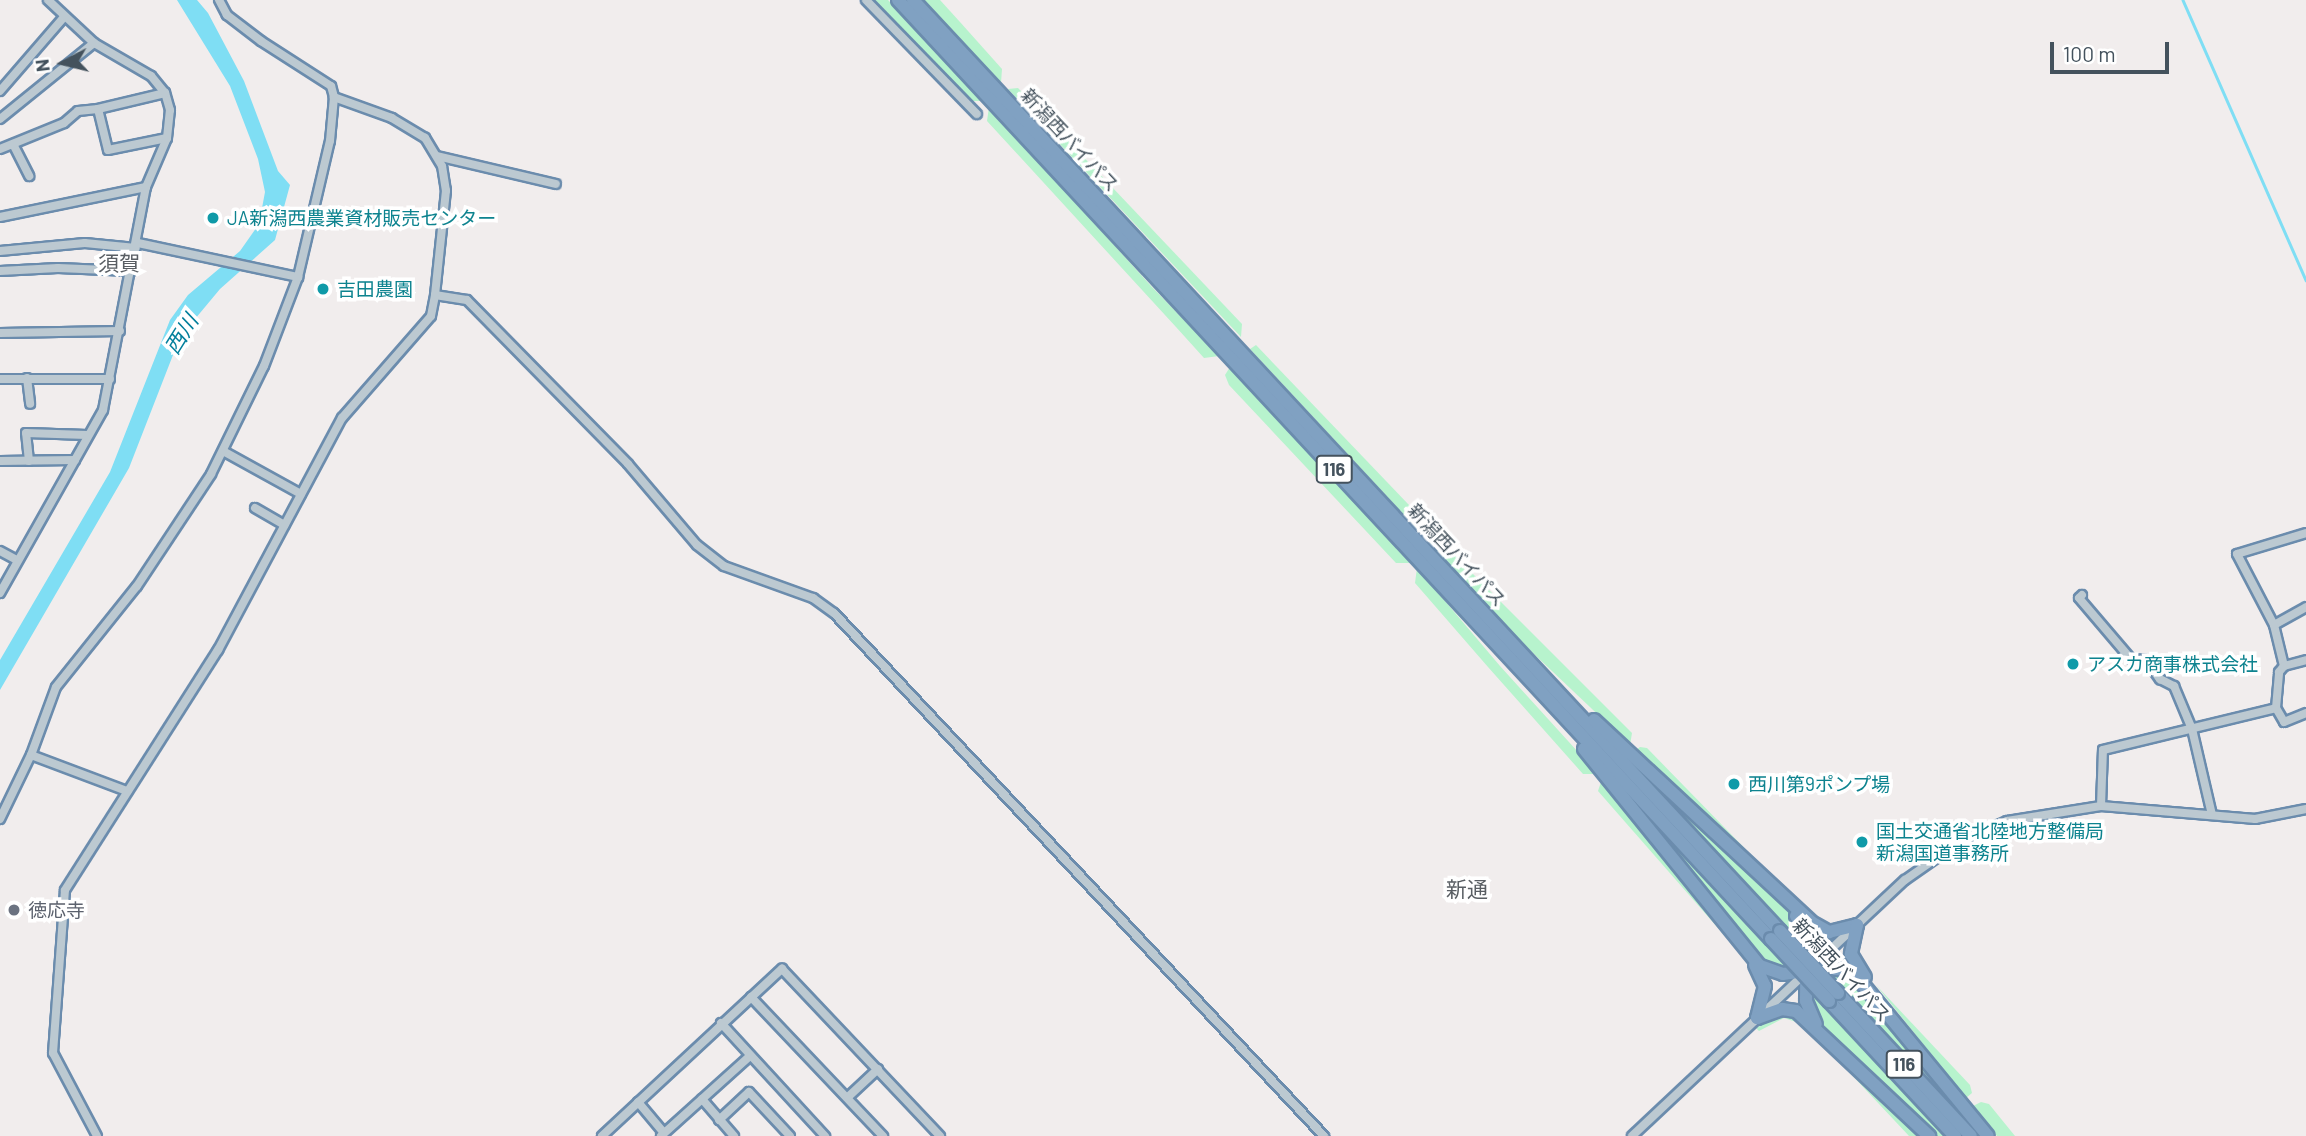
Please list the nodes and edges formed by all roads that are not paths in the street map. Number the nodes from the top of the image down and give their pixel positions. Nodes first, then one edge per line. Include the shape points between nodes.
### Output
1 (48, 0) edge
2 (219, 0) edge
3 (866, 0) edge
4 (898, 0) edge
5 (913, 0) edge
6 (64, 17) junction
7 (94, 43) junction
8 (0, 91) edge
9 (165, 93) junction
10 (334, 97) junction
11 (98, 109) junction
12 (977, 114) dead end
13 (0, 119) edge
14 (167, 138) junction
15 (13, 144) junction
16 (0, 149) edge
17 (436, 156) junction
18 (29, 176) dead end
19 (556, 184) dead end
20 (146, 187) junction
21 (0, 216) edge
22 (137, 245) junction
23 (0, 251) edge
24 (0, 271) edge
25 (131, 271) junction
26 (298, 277) junction
27 (435, 295) junction
28 (120, 331) junction
29 (0, 333) edge
30 (27, 378) junction
31 (0, 379) edge
32 (110, 379) junction
33 (30, 404) dead end
34 (87, 435) junction
35 (223, 451) junction
36 (75, 460) junction
37 (0, 461) edge
38 (29, 461) junction
39 (301, 494) junction
40 (255, 508) dead end
41 (285, 525) junction
42 (2306, 533) edge
43 (0, 551) edge
44 (17, 560) junction
45 (0, 593) edge
46 (2082, 595) dead end
47 (2306, 607) edge
48 (2274, 625) junction
49 (2306, 660) edge
50 (1525, 665) junction
51 (2284, 666) junction
52 (2276, 708) junction
53 (2306, 713) edge
54 (2192, 729) junction
55 (32, 755) junction
56 (127, 790) junction
57 (2101, 806) junction
58 (2306, 809) edge
59 (2212, 815) junction
60 (0, 819) edge
61 (1771, 884) junction
62 (1857, 925) junction
63 (1750, 956) junction
64 (1810, 971) junction
65 (1875, 996) junction
66 (751, 997) junction
67 (1834, 997) junction
68 (1758, 1018) junction
69 (721, 1023) junction
70 (750, 1056) junction
71 (1848, 1061) junction
72 (878, 1069) junction
73 (848, 1097) junction
74 (702, 1099) junction
75 (638, 1102) junction
76 (719, 1119) junction
77 (663, 1134) edge
78 (97, 1136) edge
79 (602, 1136) edge
80 (734, 1136) edge
81 (790, 1136) edge
82 (825, 1136) edge
83 (883, 1136) edge
84 (940, 1136) edge
85 (1324, 1136) edge
86 (1632, 1136) edge
87 (1929, 1136) edge
88 (1955, 1136) edge
89 (1971, 1136) edge
90 (1988, 1136) edge

1 - 6 street
2 - 10 street via 228,15 261,41 331,86
3 - 12 street
4 - 50 highway, 新潟西バイパス / 116
5 - 50 highway, 新潟西バイパス / 116
6 - 7 street
6 - 8 street
7 - 9 street via 151,76
7 - 13 street
9 - 11 street
9 - 14 street via 170,110
10 - 17 street via 416,129
10 - 26 street via 330,141
11 - 14 street via 108,150
11 - 15 street via 78,111 64,123
14 - 20 street
15 - 16 street
15 - 18 street
17 - 19 street
17 - 27 street via 446,191
20 - 21 street
20 - 22 street
22 - 23 street via 85,243
22 - 25 street
22 - 26 street
24 - 25 street
25 - 28 street
26 - 35 street via 284,321
27 - 39 street via 431,316 342,418
27 - 85 street via 467,300 628,464 696,545 724,566 813,598 834,613
28 - 29 street via 13,329
28 - 32 street
30 - 31 street
30 - 32 street
30 - 33 street
32 - 34 street via 103,410
34 - 36 street
34 - 38 street via 26,433
35 - 39 street
35 - 55 street via 137,586 56,687
36 - 38 street
36 - 44 street
37 - 38 street
39 - 41 street
40 - 41 street
41 - 56 street via 218,650
42 - 48 street via 2237,554
43 - 44 street
44 - 45 street
46 - 54 street via 2079,598 2131,659 2146,660 2160,679 2174,686
47 - 48 street
48 - 51 street
49 - 51 street
50 - 61 highway
50 - 63 highway
50 - 67 highway, 新潟西バイパス / 116, bridge
51 - 52 street via 2279,672
52 - 53 street via 2284,722
52 - 54 street
54 - 57 street via 2103,750
54 - 59 street
55 - 56 street
55 - 60 street
56 - 78 street via 65,890 53,1053
57 - 59 street
57 - 62 street via 2007,821 1958,843 1905,880
58 - 59 street via 2255,819
61 - 62 highway via 1820,929 1838,932
61 - 64 highway via 1803,924
62 - 64 street
62 - 65 highway via 1851,954
63 - 64 highway via 1775,973
63 - 68 highway via 1765,986
64 - 65 highway via 1847,970
64 - 68 street
64 - 71 highway via 1809,1011
65 - 90 highway
66 - 69 street
66 - 72 street via 782,969
66 - 73 street
67 - 88 highway, 新潟西バイパス / 116
67 - 89 highway, 新潟西バイパス / 116
68 - 71 highway via 1782,1009 1796,1011
68 - 86 street
69 - 70 street
69 - 75 street
70 - 74 street
70 - 82 street
71 - 87 highway
72 - 73 street
72 - 84 street
73 - 83 street
74 - 76 street
74 - 77 street
75 - 77 street
75 - 79 street
76 - 80 street
76 - 81 street via 749,1092

